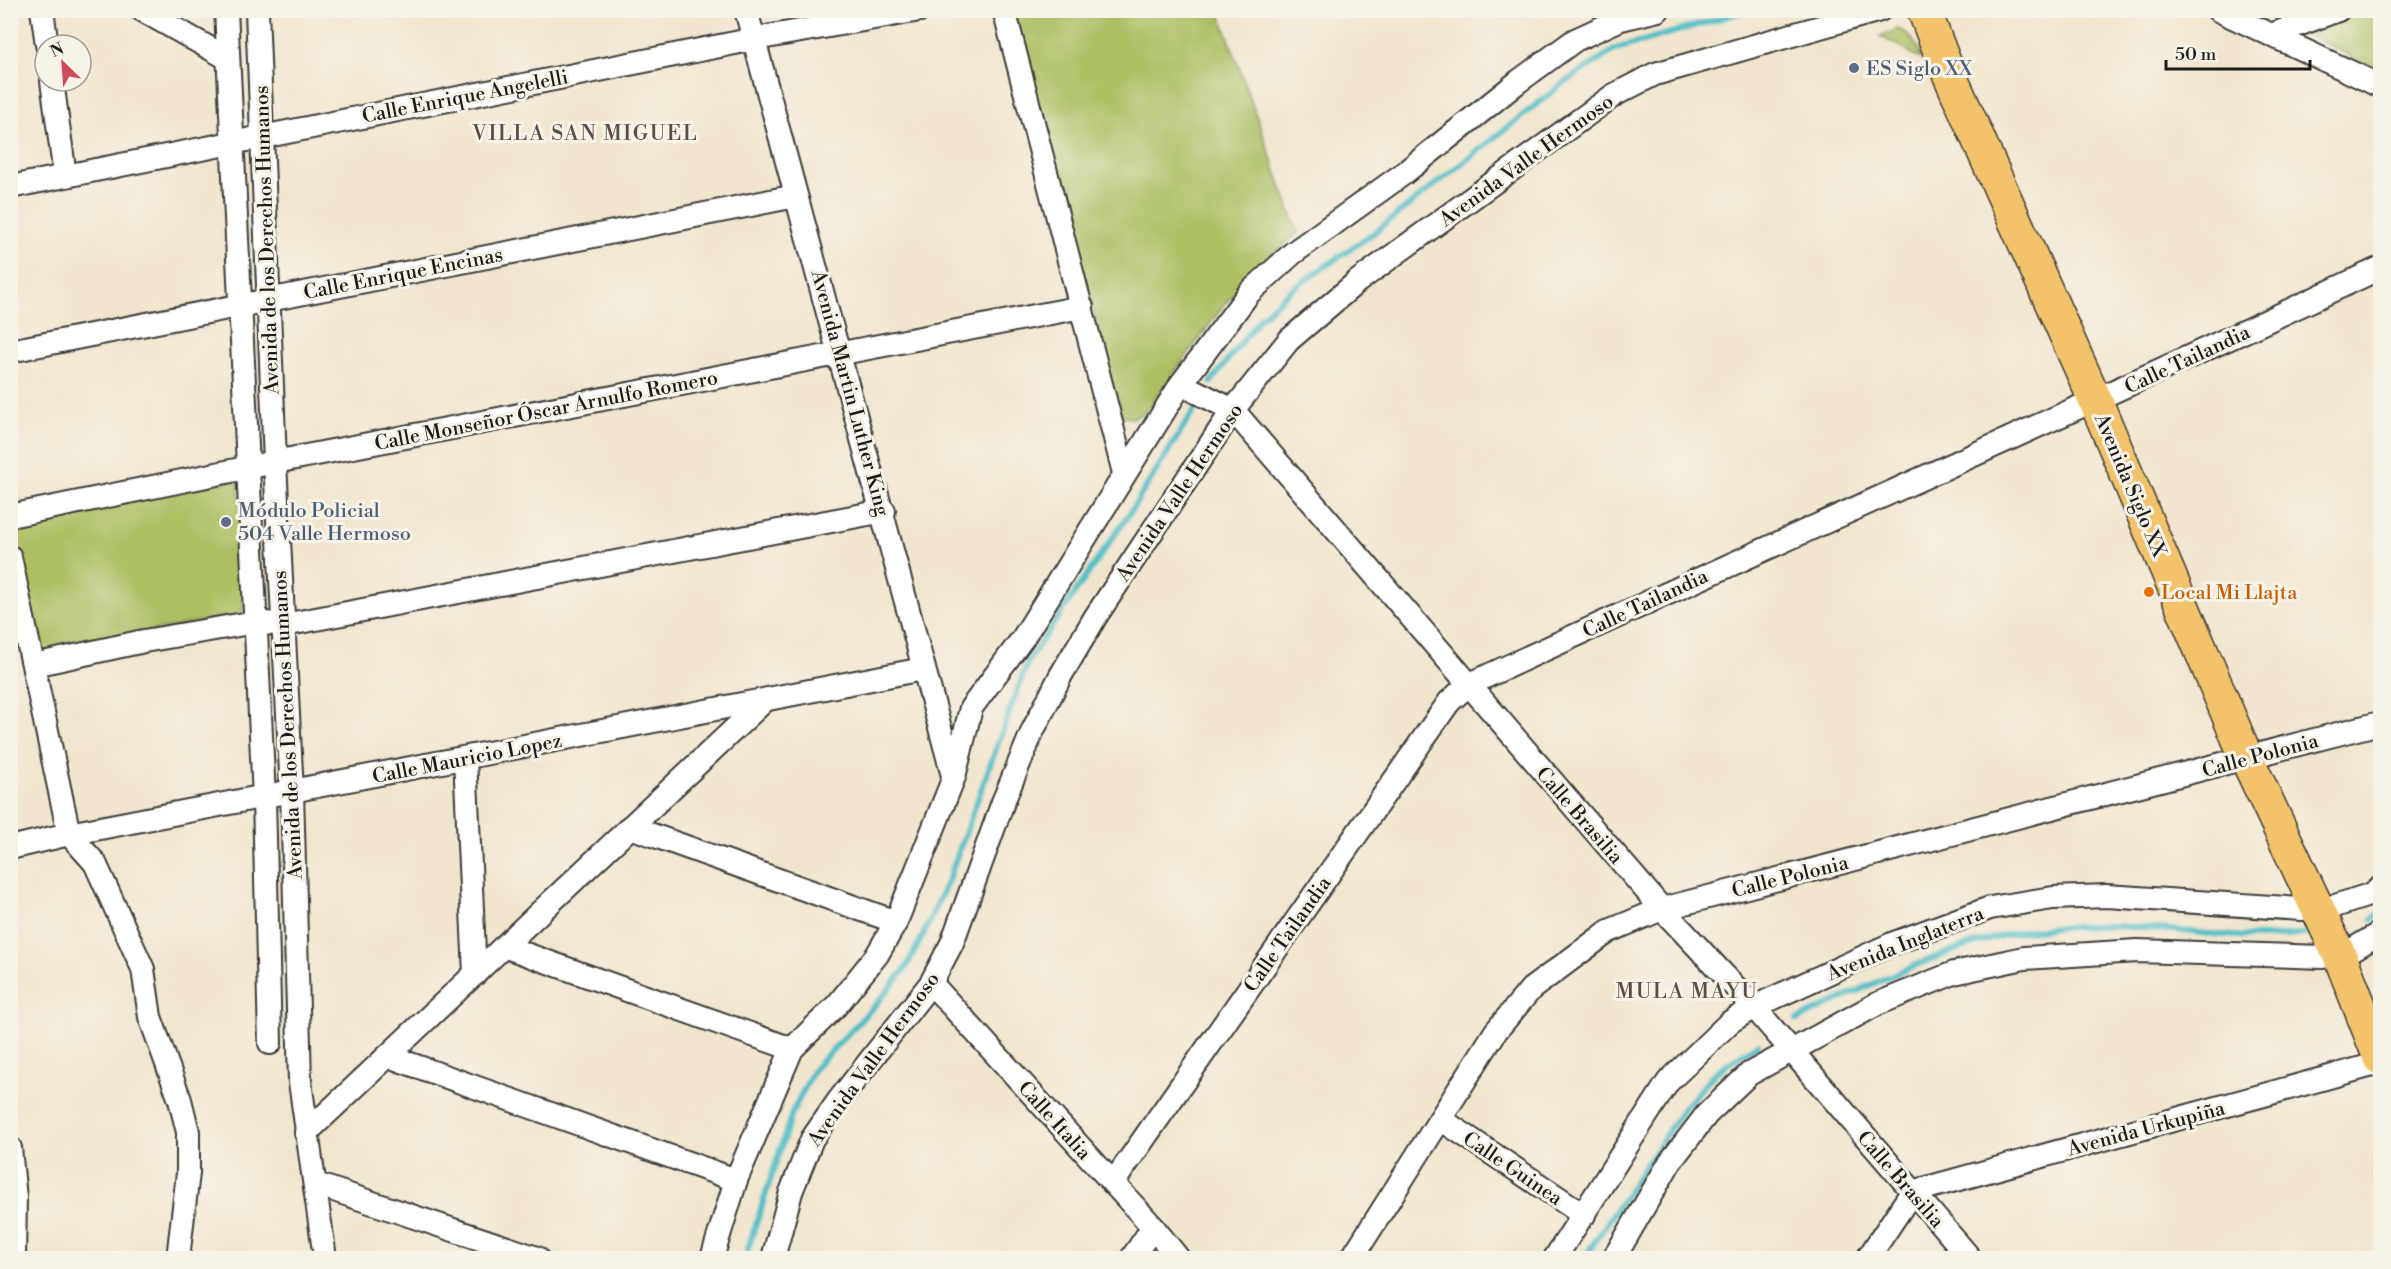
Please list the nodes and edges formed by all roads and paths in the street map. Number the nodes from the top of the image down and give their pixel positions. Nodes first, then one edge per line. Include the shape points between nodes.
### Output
1 (42, 10) edge
2 (142, 10) edge
3 (226, 10) edge
4 (257, 10) edge
5 (746, 10) edge
6 (920, 10) edge
7 (1004, 10) edge
8 (1658, 10) edge
9 (1880, 10) edge
10 (1924, 10) edge
11 (1947, 10) edge
12 (2218, 10) edge
13 (2338, 10) edge
14 (45, 33) edge
15 (2271, 35) junction
16 (755, 39) junction
17 (227, 58) junction
18 (2380, 86) edge
19 (54, 93) edge
20 (260, 135) junction
21 (232, 143) junction
22 (65, 176) junction
23 (10, 187) edge
24 (796, 196) junction
25 (2380, 268) edge
26 (269, 300) junction
27 (241, 305) junction
28 (1082, 307) junction
29 (10, 351) edge
30 (841, 353) junction
31 (1181, 384) junction
32 (2103, 399) junction
33 (1233, 410) junction
34 (275, 462) junction
35 (248, 469) junction
36 (1124, 473) junction
37 (884, 511) junction
38 (10, 516) edge
39 (10, 557) edge
40 (256, 622) junction
41 (284, 625) junction
42 (33, 665) junction
43 (923, 669) junction
44 (1468, 685) junction
45 (764, 701) junction
46 (2380, 723) edge
47 (2258, 756) junction
48 (465, 758) junction
49 (954, 777) junction
50 (292, 792) junction
51 (264, 798) junction
52 (630, 827) junction
53 (69, 834) junction
54 (10, 848) edge
55 (2380, 888) edge
56 (2326, 906) junction
57 (1662, 909) junction
58 (896, 922) junction
59 (2358, 945) edge
60 (506, 947) junction
61 (475, 974) junction
62 (931, 983) junction
63 (2380, 1005) edge
64 (1754, 1007) junction
65 (270, 1043) dead end
66 (792, 1049) junction
67 (1791, 1051) junction
68 (388, 1056) junction
69 (2380, 1058) edge
70 (2380, 1063) edge
71 (1442, 1120) junction
72 (306, 1133) junction
73 (10, 1148) edge
74 (736, 1180) junction
75 (316, 1184) junction
76 (1113, 1184) junction
77 (1912, 1192) junction
78 (1584, 1215) junction
79 (1153, 1227) junction
80 (14, 1258) edge
81 (178, 1258) edge
82 (325, 1258) edge
83 (537, 1258) edge
84 (712, 1258) edge
85 (773, 1258) edge
86 (1132, 1258) edge
87 (1178, 1258) edge
88 (1352, 1258) edge
89 (1555, 1258) edge
90 (1614, 1258) edge
91 (1868, 1258) edge
92 (1970, 1258) edge

1 - 14 street
2 - 17 street
3 - 17 street, Avenida de los Derechos Humanos
4 - 20 street, Avenida de los Derechos Humanos
5 - 16 street, Avenida Martin Luther King
6 - 16 street, Calle Enrique Angelelli
7 - 28 street
8 - 31 street via 1621,19 1575,40 1403,174 1293,253 1250,293
9 - 33 street, Avenida Valle Hermoso via 1655,74 1614,95 1358,281 1289,340
10 - 32 highway, Avenida Siglo XX via 1946,67
11 - 32 highway, Avenida Siglo XX
12 - 15 street
13 - 15 street
15 - 18 street
16 - 20 street, Calle Enrique Angelelli
16 - 24 street, Avenida Martin Luther King
17 - 21 street, Avenida de los Derechos Humanos
19 - 22 street
20 - 21 street, Calle Enrique Angelelli
20 - 26 street, Avenida de los Derechos Humanos
21 - 22 street, Calle Enrique Angelelli
21 - 27 street, Avenida de los Derechos Humanos
22 - 23 street, Calle Enrique Angelelli
24 - 26 street, Calle Enrique Encinas
24 - 30 street, Avenida Martin Luther King
25 - 32 street, Calle Tailandia
26 - 27 street, Calle Enrique Encinas
26 - 34 street, Avenida de los Derechos Humanos
27 - 29 street, Calle Enrique Encinas
27 - 35 street, Avenida de los Derechos Humanos
28 - 30 street, Calle Monseñor Óscar Arnulfo Romero
28 - 36 street
30 - 34 street, Calle Monseñor Óscar Arnulfo Romero
30 - 37 street, Avenida Martin Luther King
31 - 33 street, Calle Brasilia
31 - 36 street
32 - 44 street, Calle Tailandia via 1756,551
32 - 47 highway, Avenida Siglo XX
33 - 44 street, Calle Brasilia
33 - 62 street, Avenida Valle Hermoso via 1096,616 1057,684 1033,730 952,942
34 - 35 street, Calle Monseñor Óscar Arnulfo Romero
34 - 41 street, Avenida de los Derechos Humanos
35 - 38 street, Calle Monseñor Óscar Arnulfo Romero
35 - 40 street, Avenida de los Derechos Humanos
36 - 49 street via 1029,630 971,708
37 - 41 street
37 - 43 street, Avenida Martin Luther King
39 - 42 street
40 - 41 street
40 - 42 street
40 - 51 street, Avenida de los Derechos Humanos
41 - 50 street, Avenida de los Derechos Humanos
42 - 53 street
43 - 45 street, Calle Mauricio Lopez
43 - 49 street, Avenida Martin Luther King
44 - 57 street, Calle Brasilia
44 - 76 street, Calle Tailandia via 1449,702
45 - 48 street, Calle Mauricio Lopez
45 - 52 street
46 - 47 street, Calle Polonia
47 - 56 highway, Avenida Siglo XX
47 - 57 street, Calle Polonia
48 - 50 street, Calle Mauricio Lopez
48 - 61 street
49 - 58 street
50 - 51 street, Calle Mauricio Lopez
50 - 72 street, Avenida de los Derechos Humanos via 300,1082
51 - 53 street, Calle Mauricio Lopez
51 - 65 street, Avenida de los Derechos Humanos
52 - 58 street
52 - 60 street
53 - 54 street, Calle Mauricio Lopez
53 - 81 street via 95,863 143,969 150,1017 180,1100 188,1132 188,1173
55 - 56 street, Avenida Inglaterra via 2372,894
56 - 59 highway, Avenida Siglo XX
56 - 64 street, Avenida Inglaterra via 2241,906 2107,896 2053,898 1990,908 1894,943
57 - 64 street, Calle Brasilia
57 - 71 street, Calle Polonia via 1609,931 1531,989 1496,1031
58 - 66 street via 877,955 837,1005
59 - 63 highway, Avenida Siglo XX
59 - 67 street via 2312,957 2137,951 2024,958 1943,978 1877,1004
59 - 69 highway, Avenida Siglo XX
60 - 61 street
60 - 66 street
61 - 68 street
62 - 76 street, Calle Italia
62 - 85 street, Avenida Valle Hermoso via 812,1139 791,1192
64 - 67 street, Calle Brasilia
64 - 78 street, Avenida Inglaterra via 1730,1022 1668,1082
66 - 74 street
67 - 77 street, Calle Brasilia
67 - 90 street via 1749,1074 1707,1114 1670,1162
68 - 72 street
68 - 74 street
70 - 77 street, Avenida Urkupiña
71 - 78 street, Calle Guinea
71 - 88 street, Calle Polonia
72 - 75 street, Avenida de los Derechos Humanos
73 - 80 street via 15,1198
74 - 84 street
75 - 82 street, Avenida de los Derechos Humanos
75 - 83 street
76 - 79 street, Calle Italia
77 - 91 street
77 - 92 street, Calle Brasilia
78 - 89 street, Avenida Inglaterra
79 - 86 street
79 - 87 street, Calle Italia

